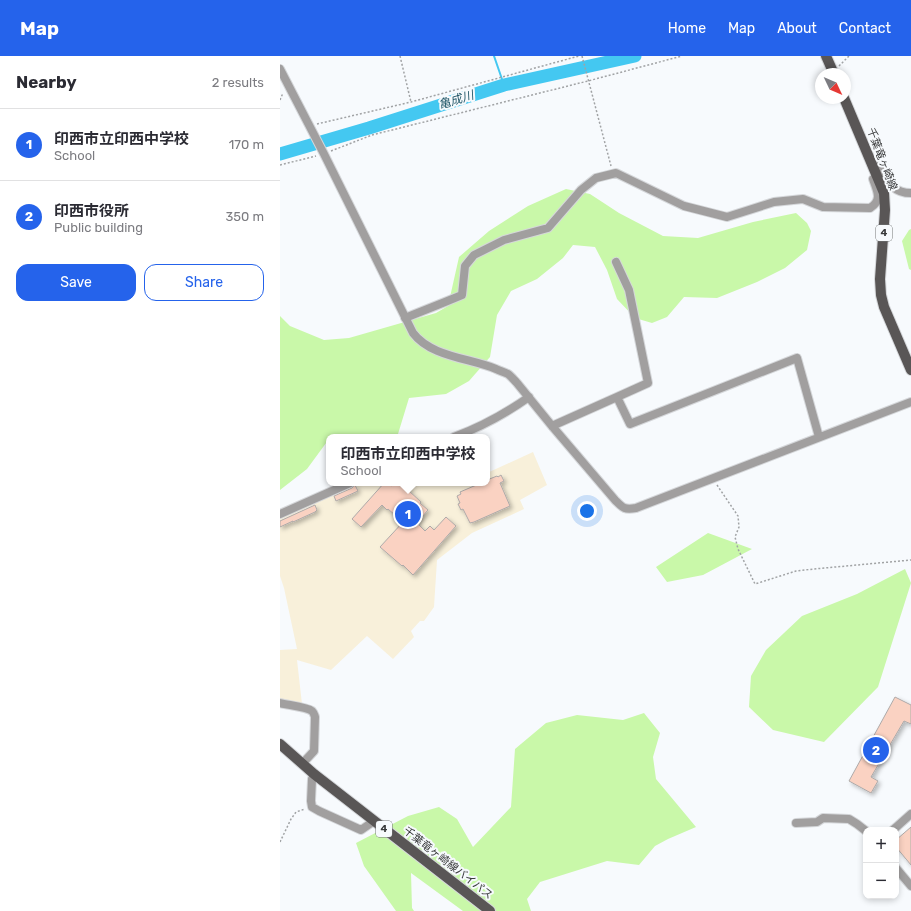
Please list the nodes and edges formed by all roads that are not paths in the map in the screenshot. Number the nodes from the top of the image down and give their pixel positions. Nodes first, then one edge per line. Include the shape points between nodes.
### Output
1 (826, 56) edge
2 (831, 68) edge
3 (280, 69) edge
4 (847, 104) edge
5 (877, 175) junction
6 (911, 192) edge
7 (616, 262) dead end
8 (405, 318) junction
9 (911, 370) edge
10 (617, 396) junction
11 (529, 397) junction
12 (911, 402) edge
13 (552, 426) junction
14 (461, 434) edge
15 (819, 437) junction
16 (343, 486) edge
17 (280, 514) edge
18 (280, 703) edge
19 (280, 744) edge
20 (302, 764) junction
21 (312, 779) dead end
22 (911, 814) edge
23 (374, 821) junction
24 (796, 823) dead end
25 (896, 827) edge
26 (863, 829) edge
27 (899, 872) edge
28 (911, 886) edge
29 (490, 911) edge

1 - 2 main road
3 - 8 street
4 - 5 main road, 千葉竜ヶ崎線 / 4
5 - 6 street via 879,166 893,188 905,193
5 - 8 street via 873,179 878,198 876,204 870,208 823,208 803,199 774,202 727,217 684,206 616,173 596,178 581,190 548,228 504,240 474,255 464,266 462,294
5 - 9 main road, 千葉竜ヶ崎線 / 4 via 884,192 885,206 880,279 882,301
7 - 10 street via 629,290 648,383
8 - 11 street via 412,333 427,346 508,374
10 - 13 street
10 - 15 street via 630,424 797,358
11 - 13 street
11 - 14 street via 486,423
12 - 15 street
13 - 15 street via 615,500 628,510
16 - 17 street
18 - 20 street via 311,710 314,713 314,751
19 - 20 main road, 千葉竜ヶ崎線バイパス / 4
20 - 23 main road, 千葉竜ヶ崎線バイパス / 4
21 - 23 street via 312,807 362,830
22 - 25 street
23 - 29 main road, 千葉竜ヶ崎線バイパス / 4
24 - 26 street via 817,822 823,818 849,819
27 - 28 street

